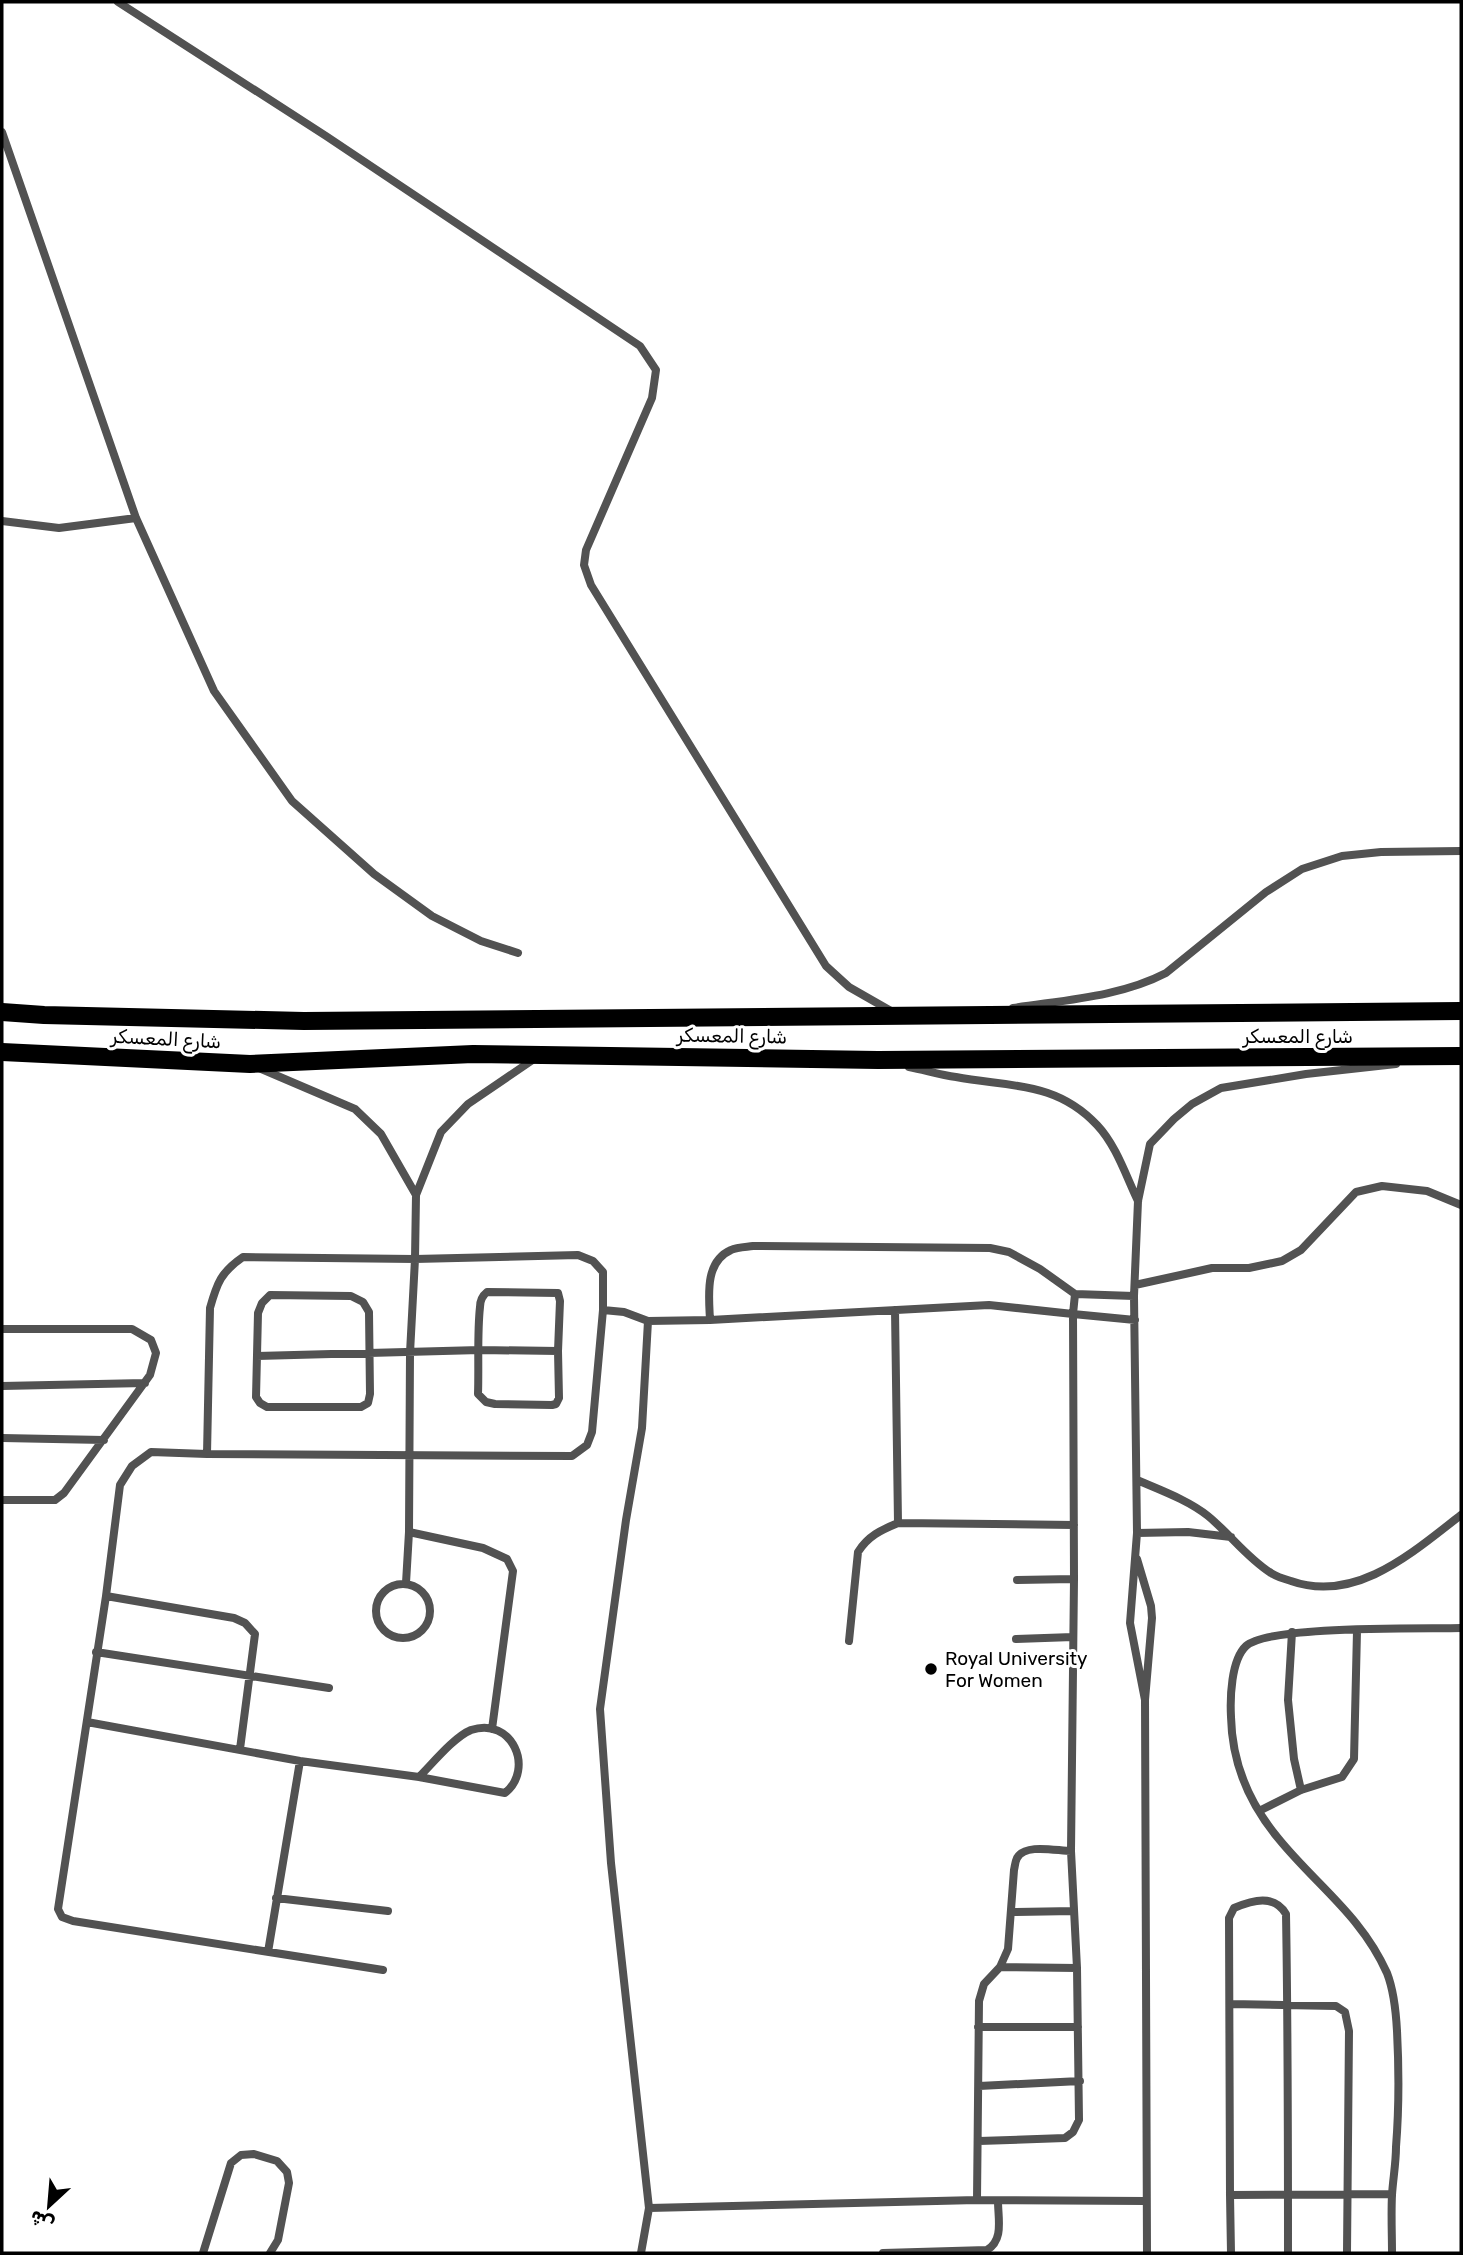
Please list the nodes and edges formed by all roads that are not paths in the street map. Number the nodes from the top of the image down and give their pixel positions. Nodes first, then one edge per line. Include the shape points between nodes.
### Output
1 (118, 2) edge
2 (2, 132) edge
3 (136, 518) junction
4 (2, 521) edge
5 (1461, 851) edge
6 (518, 953) dead end
7 (2, 1000) edge
8 (1461, 1011) edge
9 (2, 1012) edge
10 (44, 1014) junction
11 (964, 1016) junction
12 (900, 1017) junction
13 (2, 1052) edge
14 (540, 1054) junction
15 (1461, 1057) edge
16 (878, 1060) junction
17 (250, 1064) junction
18 (416, 1195) junction
19 (1138, 1201) junction
20 (1461, 1205) edge
21 (415, 1259) junction
22 (1135, 1285) junction
23 (1075, 1294) junction
24 (1134, 1296) junction
25 (603, 1310) junction
26 (895, 1310) junction
27 (1073, 1314) junction
28 (710, 1320) junction
29 (1135, 1320) junction
30 (648, 1321) junction
31 (2, 1329) edge
32 (480, 1350) junction
33 (558, 1351) junction
34 (370, 1352) junction
35 (410, 1353) junction
36 (257, 1356) junction
37 (145, 1382) junction
38 (2, 1387) edge
39 (2, 1438) edge
40 (104, 1440) junction
41 (207, 1454) junction
42 (409, 1454) junction
43 (1137, 1480) junction
44 (2, 1500) edge
45 (1461, 1515) edge
46 (898, 1523) junction
47 (1074, 1525) junction
48 (410, 1532) junction
49 (1137, 1533) junction
50 (1231, 1536) junction
51 (1135, 1553) junction
52 (1074, 1579) junction
53 (1017, 1580) dead end
54 (405, 1583) junction
55 (106, 1597) junction
56 (1461, 1628) edge
57 (1357, 1631) junction
58 (1292, 1632) junction
59 (1073, 1637) junction
60 (1016, 1639) dead end
61 (849, 1642) dead end
62 (96, 1652) junction
63 (251, 1676) junction
64 (328, 1688) dead end
65 (1145, 1700) junction
66 (87, 1721) junction
67 (492, 1729) junction
68 (240, 1749) junction
69 (300, 1760) junction
70 (419, 1777) junction
71 (1301, 1790) junction
72 (1259, 1811) junction
73 (1071, 1852) junction
74 (276, 1898) junction
75 (1074, 1911) junction
76 (388, 1912) dead end
77 (1011, 1912) junction
78 (268, 1952) junction
79 (1000, 1967) junction
80 (1077, 1968) junction
81 (383, 1970) dead end
82 (1230, 2004) junction
83 (1288, 2004) junction
84 (978, 2027) junction
85 (1078, 2027) junction
86 (1080, 2081) junction
87 (979, 2086) junction
88 (978, 2141) junction
89 (1288, 2194) junction
90 (1392, 2194) junction
91 (1346, 2195) junction
92 (1230, 2196) junction
93 (977, 2200) junction
94 (998, 2201) junction
95 (1146, 2202) junction
96 (649, 2208) junction
97 (203, 2253) edge
98 (270, 2253) edge
99 (640, 2253) edge
100 (883, 2253) edge
101 (1147, 2253) edge
102 (1231, 2253) edge
103 (1288, 2253) edge
104 (1347, 2253) edge
105 (1392, 2253) edge

1 - 12 lane via 640,346 656,370 652,398 586,550 584,565 591,585 826,966 849,987
2 - 3 lane
3 - 4 lane via 59,528
3 - 6 lane via 214,691 292,801 374,874 432,916 481,941
5 - 11 lane via 1342,856 1302,869 1149,982
7 - 10 main road
8 - 11 main road, شارع المعسكر
9 - 10 main road, شارع المعسكر
10 - 12 main road, شارع المعسكر via 304,1021
11 - 12 main road, شارع المعسكر
13 - 17 main road, شارع المعسكر
14 - 16 main road, شارع المعسكر
14 - 17 main road, شارع المعسكر
14 - 18 lane via 468,1104 441,1132
15 - 16 main road, شارع المعسكر
15 - 19 lane via 1222,1088 1192,1104 1150,1144
16 - 19 lane via 1052,1094 1098,1125
17 - 18 lane via 355,1109 381,1134
18 - 21 lane
19 - 22 lane
20 - 22 lane via 1427,1191 1382,1186 1356,1192 1301,1250 1282,1261 1249,1268 1212,1268
21 - 25 lane via 578,1255 603,1272
21 - 35 lane
21 - 41 lane via 243,1257 227,1268 210,1308
22 - 24 lane
23 - 24 lane
23 - 27 lane
23 - 28 lane via 1009,1252 990,1248 753,1246 730,1250 718,1261 709,1282
24 - 29 lane
25 - 30 lane
25 - 42 lane via 587,1445 572,1456
26 - 27 lane via 989,1305
26 - 28 lane
26 - 46 lane
27 - 29 lane
27 - 47 lane
28 - 30 lane
29 - 43 lane
30 - 96 lane via 642,1428 600,1709 611,1863
31 - 37 lane via 132,1329 151,1340 156,1353
32 - 33 lane
32 - 33 lane via 478,1394 486,1402 552,1405 559,1398
32 - 33 lane via 480,1305 487,1292 558,1293
32 - 35 lane
34 - 35 lane
34 - 36 lane
34 - 36 lane via 370,1394 368,1403 360,1407 267,1407 256,1397
34 - 36 lane via 369,1312 363,1302 351,1296 270,1295 258,1313
35 - 42 lane
37 - 38 lane
37 - 40 lane
39 - 40 lane
40 - 44 lane via 55,1500
41 - 42 lane
41 - 55 lane via 151,1452 132,1466 120,1485
42 - 48 lane
43 - 49 lane
43 - 50 lane via 1205,1514
45 - 50 lane via 1382,1572 1336,1587 1306,1586 1273,1575
46 - 47 lane
46 - 61 lane via 877,1532 858,1552
47 - 52 lane
48 - 54 lane
48 - 67 lane via 483,1549 507,1559 513,1571
49 - 50 lane
49 - 51 lane
51 - 65 lane via 1130,1623
51 - 65 lane via 1152,1618
52 - 53 lane
52 - 59 lane
54 - 54 lane via 388,1587 377,1600 375,1617 385,1632 401,1639 418,1635 429,1622 431,1605 422,1589
55 - 62 lane
55 - 63 lane via 245,1623 255,1634
56 - 57 lane
57 - 58 lane
57 - 71 lane via 1354,1759 1342,1777
58 - 71 lane via 1288,1700
58 - 72 lane via 1246,1646 1235,1670 1230,1699 1237,1765
59 - 60 lane
59 - 73 lane
62 - 63 lane
62 - 66 lane
63 - 64 lane
63 - 68 lane
65 - 95 lane
66 - 68 lane
66 - 78 lane via 60,1914 73,1921
67 - 70 lane via 463,1734
67 - 70 lane via 514,1743 519,1772 514,1786 505,1793
68 - 69 lane
69 - 70 lane
69 - 74 lane
71 - 72 lane
72 - 90 lane via 1277,1837 1342,1904 1369,1939 1388,1976 1399,2058
73 - 75 lane
73 - 77 lane via 1023,1851 1014,1870
74 - 76 lane
74 - 78 lane
75 - 77 lane
75 - 80 lane
77 - 79 lane via 1008,1949
78 - 81 lane
79 - 80 lane
79 - 84 lane via 984,1984
80 - 85 lane
82 - 83 lane
82 - 83 lane via 1229,1919 1234,1908 1271,1901 1281,1905 1286,1914
82 - 92 lane
83 - 89 lane
83 - 91 lane via 1336,2006 1345,2012 1349,2031
84 - 85 lane
84 - 87 lane
85 - 86 lane
86 - 87 lane
86 - 88 lane via 1079,2120 1065,2138
87 - 88 lane
88 - 93 lane
89 - 91 lane
89 - 92 lane
89 - 103 lane
90 - 91 lane
90 - 105 lane
91 - 104 lane
92 - 102 lane
93 - 94 lane
93 - 96 lane
94 - 95 lane
94 - 100 lane via 999,2238 986,2250
95 - 101 lane
96 - 99 lane
97 - 98 lane via 230,2163 240,2155 254,2154 277,2161 289,2183 278,2240

